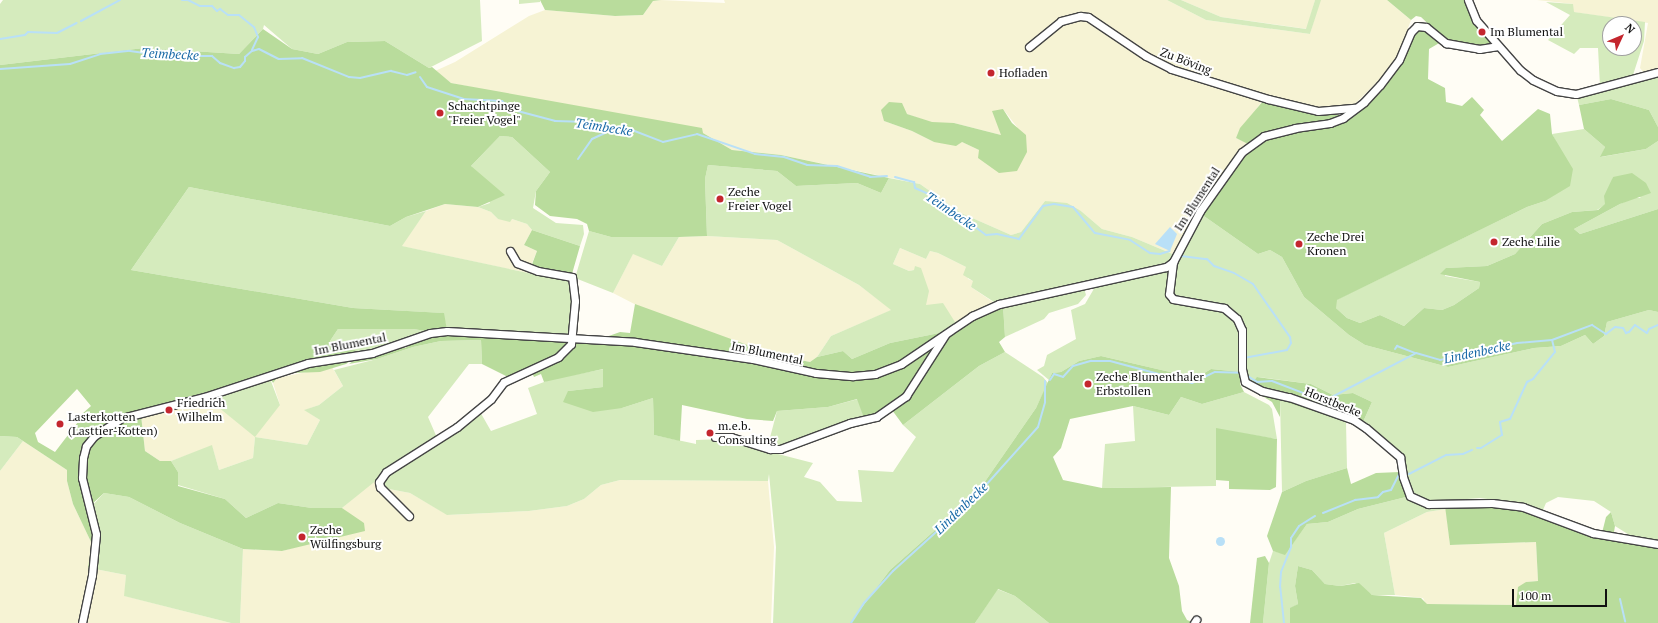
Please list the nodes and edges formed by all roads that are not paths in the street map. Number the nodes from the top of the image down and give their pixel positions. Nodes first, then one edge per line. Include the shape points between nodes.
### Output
1 (1468, 0) edge
2 (1498, 46) junction
3 (1029, 47) dead end
4 (1658, 72) edge
5 (1355, 108) junction
6 (510, 251) dead end
7 (1173, 262) junction
8 (946, 334) junction
9 (573, 339) junction
10 (715, 437) dead end
11 (409, 516) dead end
12 (1658, 544) edge
13 (82, 623) edge

1 - 2 street via 1476,20
2 - 4 street via 1533,80 1557,90 1576,94
2 - 5 street, Im Blumental via 1479,49 1446,43 1426,27 1417,26 1411,32 1404,52 1389,73
3 - 5 street, Zu Böving via 1061,21 1080,16 1088,17 1146,56 1172,69 1268,99 1318,111
5 - 7 street, Im Blumental via 1330,123 1275,133 1254,142 1236,160 1200,211
6 - 9 street via 517,263 538,271 572,277 575,301
7 - 8 street, Im Blumental via 1151,272 999,304 972,316
7 - 12 street, Horstbecke via 1169,294 1173,299 1224,308 1237,319 1242,330 1242,369 1245,382 1262,391 1289,397 1354,420 1366,428 1400,457 1403,477 1410,496 1428,504 1492,503 1523,507 1593,533
8 - 9 street, Im Blumental via 891,369 853,376 799,371 752,359 668,346
8 - 10 street, Im Blumental via 906,396 876,417 850,423 780,449 770,449 731,437
9 - 11 street via 558,357 504,382 491,399 457,427 386,472 379,482 384,492
9 - 13 street, Im Blumental via 486,332 430,333 372,353 303,364 212,394 118,419 100,430 84,452 82,478 96,534 92,575

